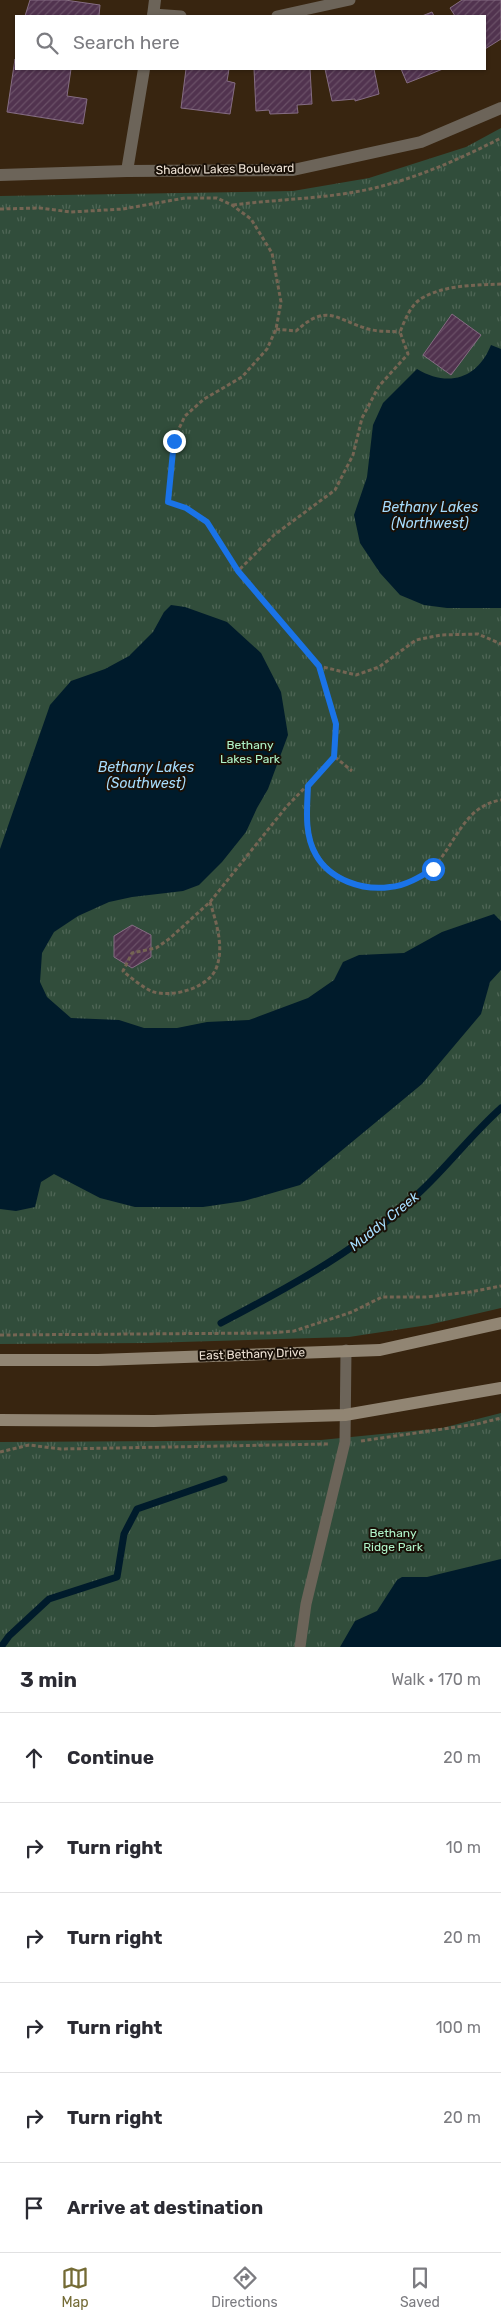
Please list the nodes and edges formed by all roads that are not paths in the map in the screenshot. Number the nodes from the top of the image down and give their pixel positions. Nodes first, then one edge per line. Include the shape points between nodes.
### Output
1 (155, 0) edge
2 (350, 0) edge
3 (153, 15) edge
4 (282, 15) edge
5 (144, 70) edge
6 (501, 108) edge
7 (127, 171) junction
8 (0, 175) edge
9 (501, 1323) edge
10 (346, 1350) junction
11 (0, 1360) edge
12 (501, 1388) edge
13 (345, 1415) junction
14 (0, 1420) edge
15 (300, 1647) edge

1 - 3 street
2 - 4 lane
5 - 7 street
6 - 7 street, Shadow Lakes Boulevard via 421,142 293,170
7 - 8 street, Shadow Lakes Boulevard
9 - 10 main road, East Bethany Drive via 380,1350
10 - 11 main road, East Bethany Drive via 98,1360
10 - 13 lane
12 - 13 main road
13 - 14 main road via 154,1421
13 - 15 lane via 345,1442 306,1604

